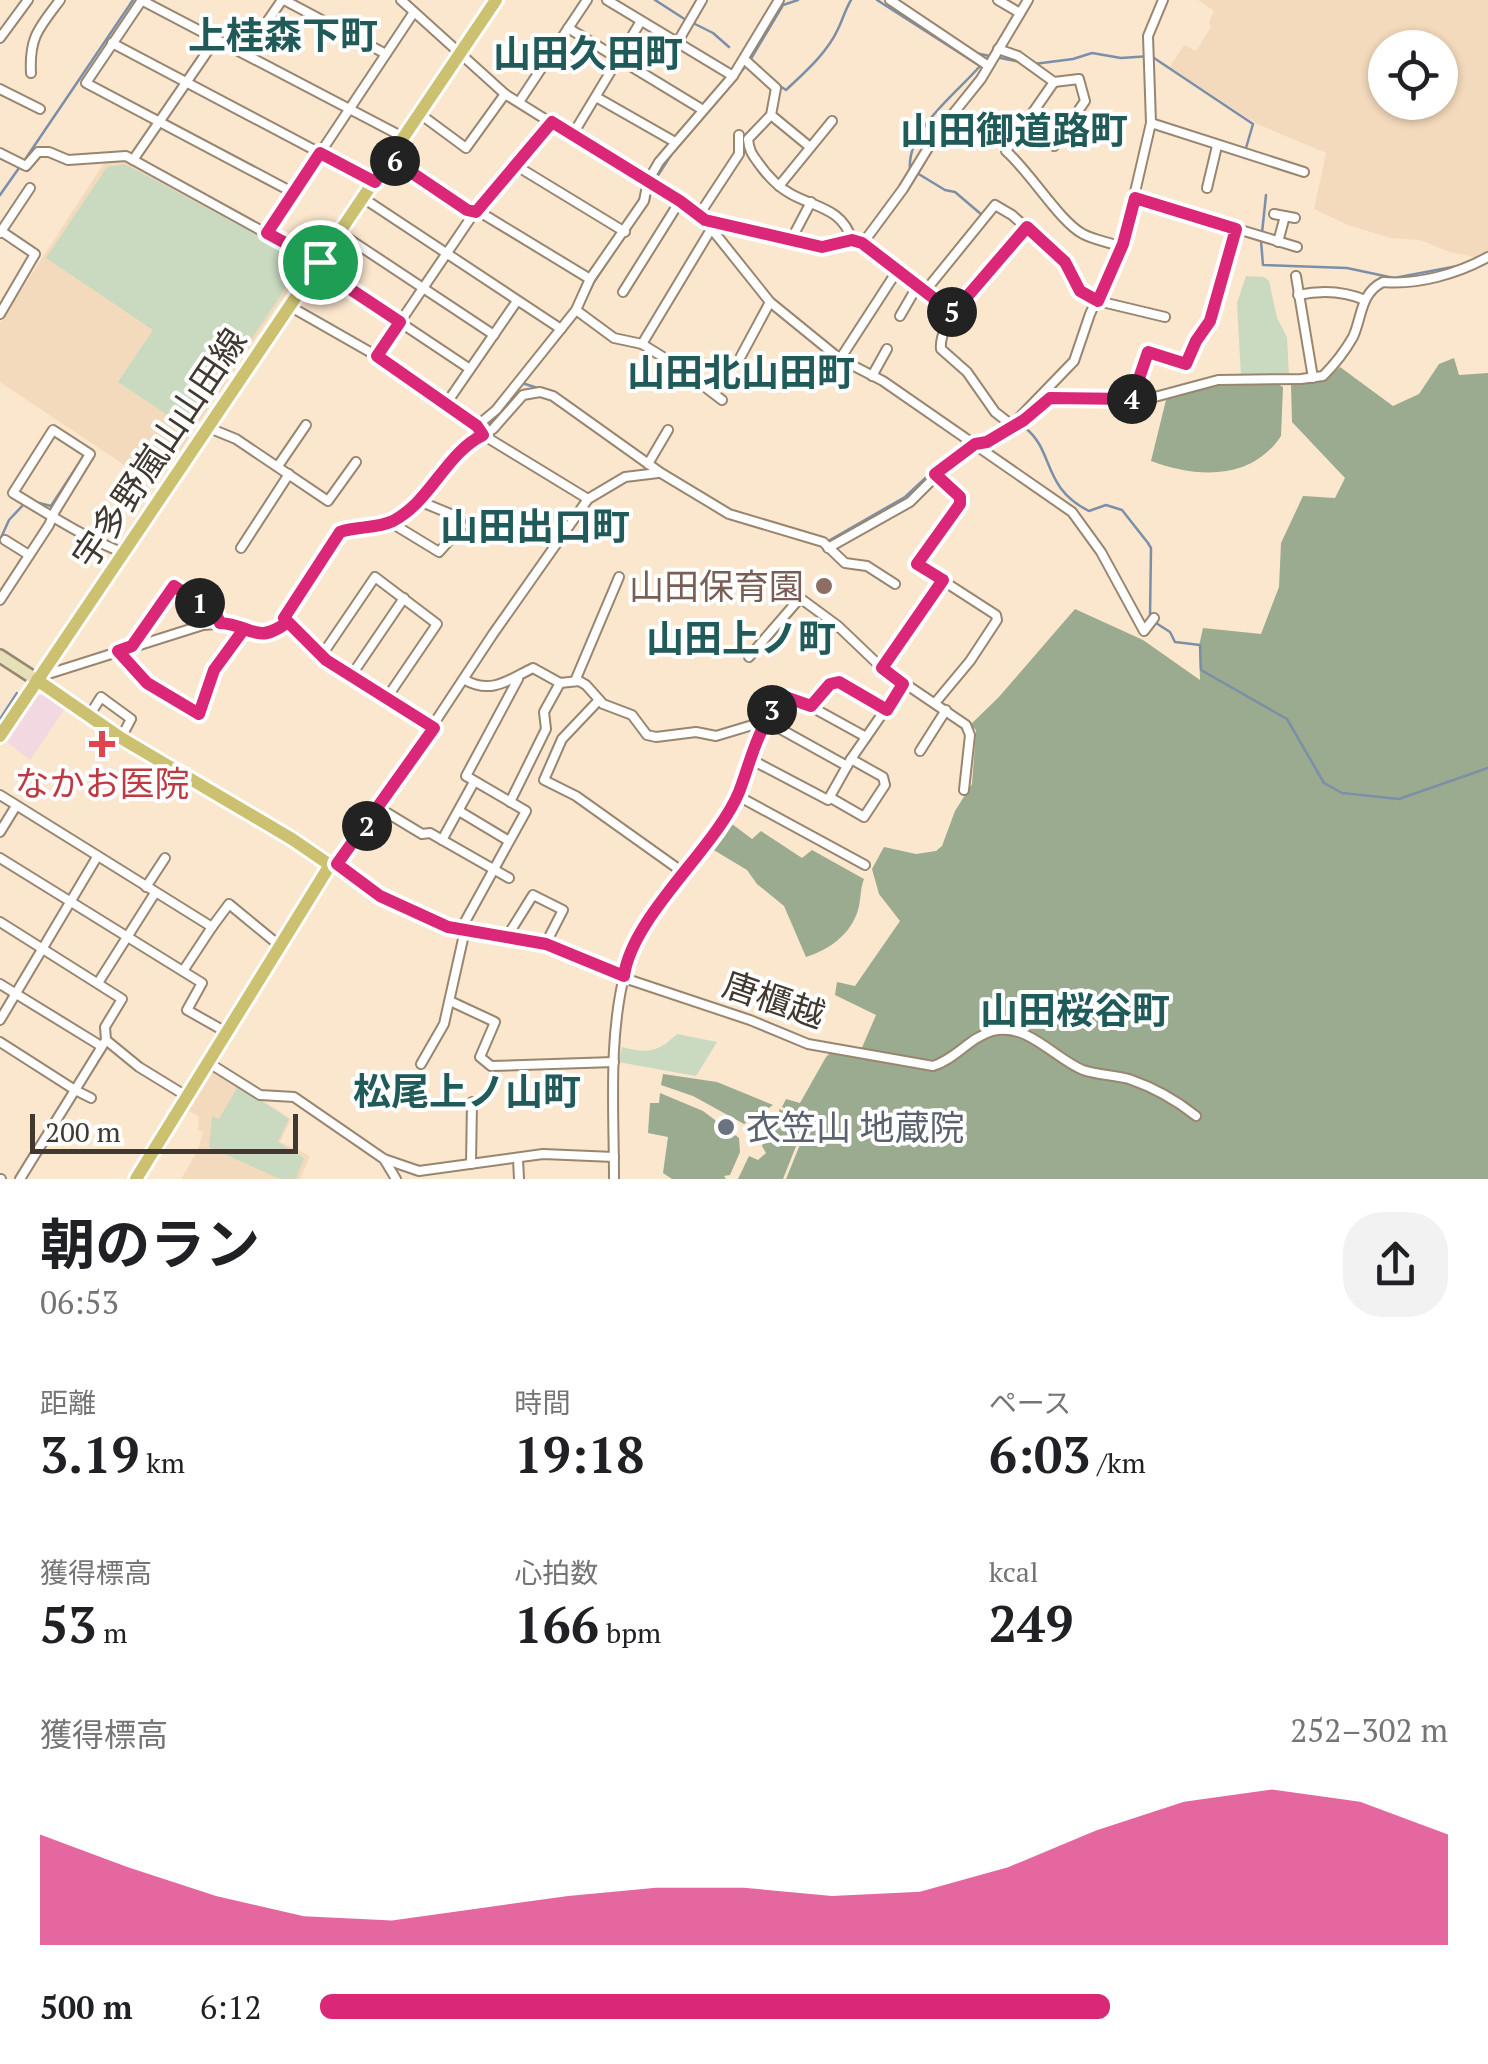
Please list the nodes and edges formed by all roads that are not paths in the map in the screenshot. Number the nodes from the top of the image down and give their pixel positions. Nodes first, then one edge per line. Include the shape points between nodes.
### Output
1 (28, 0) edge
2 (60, 0) edge
3 (142, 0) edge
4 (283, 0) edge
5 (401, 0) edge
6 (496, 0) edge
7 (587, 0) edge
8 (607, 0) edge
9 (702, 0) edge
10 (779, 0) edge
11 (890, 0) edge
12 (998, 0) edge
13 (1028, 0) edge
14 (1162, 0) edge
15 (414, 12) junction
16 (1020, 13) junction
17 (641, 21) junction
18 (568, 28) junction
19 (0, 38) edge
20 (216, 39) junction
21 (112, 43) junction
22 (677, 43) junction
23 (998, 50) junction
24 (245, 54) junction
25 (386, 54) junction
26 (461, 54) junction
27 (744, 59) junction
28 (618, 60) junction
29 (987, 65) junction
30 (30, 73) dead end
31 (733, 76) junction
32 (186, 82) junction
33 (1054, 82) junction
34 (0, 88) edge
35 (505, 94) junction
36 (596, 97) junction
37 (519, 102) junction
38 (40, 109) dead end
39 (350, 109) junction
40 (703, 110) junction
41 (420, 114) junction
42 (771, 115) junction
43 (832, 121) dead end
44 (158, 122) junction
45 (552, 122) junction
46 (1150, 123) junction
47 (1024, 126) junction
48 (573, 134) junction
49 (739, 134) dead end
50 (404, 138) junction
51 (675, 142) junction
52 (1218, 146) junction
53 (810, 148) junction
54 (0, 153) edge
55 (320, 153) junction
56 (390, 158) junction
57 (134, 160) junction
58 (515, 166) junction
59 (1304, 172) dead end
60 (648, 181) junction
61 (375, 182) junction
62 (779, 186) junction
63 (30, 188) dead end
64 (1207, 188) dead end
65 (294, 193) junction
66 (364, 198) junction
67 (1135, 198) junction
68 (680, 201) junction
69 (811, 202) junction
70 (476, 212) junction
71 (1274, 214) dead end
72 (1285, 216) junction
73 (702, 218) junction
74 (1296, 218) dead end
75 (4, 219) edge
76 (1027, 227) junction
77 (1236, 229) junction
78 (710, 231) junction
79 (0, 232) edge
80 (340, 232) junction
81 (625, 232) junction
82 (267, 233) junction
83 (792, 240) junction
84 (852, 240) junction
85 (1278, 242) junction
86 (862, 243) junction
87 (1121, 248) junction
88 (1297, 248) dead end
89 (446, 253) junction
90 (1488, 257) edge
91 (319, 265) junction
92 (899, 268) junction
93 (1296, 276) dead end
94 (590, 279) junction
95 (422, 287) junction
96 (922, 288) junction
97 (623, 292) dead end
98 (1298, 295) junction
99 (1365, 300) junction
100 (517, 301) junction
101 (1098, 301) junction
102 (770, 302) junction
103 (290, 306) junction
104 (576, 310) junction
105 (953, 313) junction
106 (0, 314) edge
107 (900, 316) dead end
108 (1165, 317) dead end
109 (400, 322) junction
110 (561, 329) junction
111 (494, 335) junction
112 (642, 344) junction
113 (887, 350) dead end
114 (377, 356) junction
115 (741, 356) dead end
116 (840, 359) junction
117 (470, 369) junction
118 (872, 376) junction
119 (1313, 378) junction
120 (1132, 399) junction
121 (722, 400) dead end
122 (446, 404) junction
123 (306, 425) dead end
124 (477, 426) junction
125 (1013, 426) junction
126 (209, 428) junction
127 (668, 430) dead end
128 (483, 435) junction
129 (975, 444) junction
130 (356, 462) dead end
131 (648, 464) junction
132 (278, 466) junction
133 (661, 473) junction
134 (289, 474) junction
135 (935, 474) junction
136 (588, 500) junction
137 (419, 501) junction
138 (52, 517) junction
139 (396, 520) junction
140 (5, 540) dead end
141 (240, 548) dead end
142 (828, 548) junction
143 (124, 553) junction
144 (29, 555) junction
145 (619, 577) dead end
146 (943, 580) junction
147 (895, 584) dead end
148 (404, 598) junction
149 (0, 600) edge
150 (1152, 620) dead end
151 (288, 622) junction
152 (220, 623) junction
153 (244, 629) junction
154 (132, 646) junction
155 (118, 651) junction
156 (322, 655) junction
157 (0, 656) edge
158 (749, 656) dead end
159 (882, 668) junction
160 (351, 676) junction
161 (520, 676) junction
162 (37, 680) junction
163 (465, 680) junction
164 (560, 682) junction
165 (574, 682) junction
166 (903, 684) junction
167 (386, 699) junction
168 (599, 700) junction
169 (935, 702) junction
170 (811, 706) junction
171 (887, 710) junction
172 (946, 710) junction
173 (88, 716) junction
174 (766, 721) junction
175 (434, 728) junction
176 (0, 736) edge
177 (866, 737) junction
178 (121, 738) junction
179 (920, 751) dead end
180 (750, 759) junction
181 (849, 762) junction
182 (474, 782) junction
183 (964, 790) dead end
184 (0, 796) edge
185 (738, 796) junction
186 (831, 798) junction
187 (510, 802) junction
188 (16, 806) junction
189 (379, 808) junction
190 (458, 811) junction
191 (0, 832) edge
192 (442, 840) junction
193 (510, 841) junction
194 (97, 857) junction
195 (0, 858) edge
196 (164, 858) dead end
197 (333, 865) junction
198 (865, 865) dead end
199 (494, 869) junction
200 (684, 872) junction
201 (509, 878) dead end
202 (146, 887) junction
203 (155, 893) junction
204 (70, 901) junction
205 (0, 922) edge
206 (212, 928) junction
207 (463, 929) junction
208 (508, 935) junction
209 (127, 937) junction
210 (546, 944) junction
211 (281, 946) junction
212 (42, 949) junction
213 (183, 971) junction
214 (624, 976) junction
215 (98, 983) junction
216 (0, 984) edge
217 (16, 994) junction
218 (450, 1001) junction
219 (0, 1020) edge
220 (226, 1032) junction
221 (0, 1042) edge
222 (104, 1043) junction
223 (614, 1062) junction
224 (208, 1063) junction
225 (421, 1064) dead end
226 (76, 1090) junction
227 (188, 1096) junction
228 (92, 1098) dead end
229 (472, 1102) dead end
230 (1196, 1116) dead end
231 (614, 1157) junction
232 (384, 1159) junction
233 (518, 1159) junction
234 (471, 1164) junction
235 (20, 1179) edge
236 (136, 1179) edge
237 (396, 1179) edge
238 (519, 1179) edge
239 (614, 1179) edge

1 - 19 street
2 - 30 street via 34,36
3 - 20 street
3 - 21 street
4 - 24 street
4 - 25 street
5 - 15 street
6 - 26 main road, 宇多野嵐山山田線
7 - 18 street
8 - 17 street
9 - 22 street
10 - 27 street
11 - 29 street
12 - 16 street
13 - 16 street
14 - 46 street via 1148,36
15 - 25 street
15 - 26 street
16 - 23 street
17 - 22 street
17 - 28 street
18 - 28 street
18 - 37 street
20 - 24 street
20 - 32 street
21 - 32 street
21 - 44 street via 86,83
22 - 31 street
23 - 29 street
23 - 33 street
24 - 39 street
25 - 39 street
26 - 35 street
26 - 41 main road, 宇多野嵐山山田線
27 - 31 street
27 - 42 street via 776,88
28 - 36 street
28 - 40 street
29 - 86 street
31 - 40 street
32 - 44 street
32 - 55 street
33 - 47 street
33 - 47 street via 1079,79 1085,101 1054,146
34 - 38 street
35 - 37 street
35 - 41 street via 466,148
36 - 48 street
36 - 51 street
37 - 45 street
39 - 50 street
39 - 55 street
40 - 51 street
41 - 50 main road, 宇多野嵐山山田線
42 - 53 street
42 - 62 street via 748,139 749,149
43 - 53 street
44 - 57 street
44 - 65 street
45 - 48 street
45 - 58 street
46 - 52 street
46 - 67 street
47 - 87 street via 1006,152 1080,233
48 - 60 street
49 - 73 street via 739,154
50 - 56 main road, 宇多野嵐山山田線
51 - 60 street
52 - 59 street
52 - 64 street
53 - 62 street
54 - 57 street via 26,166 38,152 68,160
55 - 61 street
55 - 65 street
56 - 61 main road, 宇多野嵐山山田線
56 - 70 street
57 - 82 street
58 - 70 street
58 - 81 street
60 - 68 street
60 - 81 street
61 - 66 main road, 宇多野嵐山山田線
62 - 69 street
63 - 75 street
65 - 82 street
66 - 80 main road, 宇多野嵐山山田線
66 - 89 street
67 - 77 street
67 - 87 street
68 - 73 street
68 - 97 street
69 - 83 street
69 - 84 street via 836,214
70 - 89 street
70 - 94 street
71 - 72 street
72 - 74 street
72 - 85 street
73 - 78 street
73 - 83 street
75 - 79 street
76 - 96 street via 994,205
76 - 101 street via 1065,262 1080,291
76 - 105 street
77 - 85 street
77 - 120 street via 1210,321 1186,364 1148,352
78 - 102 street
78 - 112 street
79 - 106 street via 35,254
80 - 91 main road, 宇多野嵐山山田線
80 - 95 street
81 - 94 street
82 - 91 street
83 - 84 street via 822,247
84 - 86 street
85 - 88 street
86 - 92 street
87 - 101 street
89 - 95 street
89 - 100 street
90 - 99 street via 1444,275 1383,282
91 - 103 main road, 宇多野嵐山山田線
91 - 109 street
92 - 96 street
92 - 116 street
93 - 98 street
94 - 104 street
95 - 109 street
95 - 111 street
96 - 105 street
96 - 107 street
98 - 99 street via 1332,292
98 - 119 street
99 - 119 street via 1354,336 1333,365
100 - 110 street
100 - 111 street
101 - 108 street
101 - 125 street via 1074,361
102 - 115 street
102 - 116 street
103 - 114 street
103 - 126 main road, 宇多野嵐山山田線
104 - 110 street
104 - 112 street via 614,338
105 - 125 street via 940,349
109 - 114 street
109 - 117 street
110 - 124 street
111 - 117 street
112 - 121 street
113 - 118 street
114 - 122 street
116 - 118 street
117 - 122 street
118 - 129 street
119 - 120 street via 1218,380
120 - 125 street via 1050,398
122 - 124 street
123 - 132 street
124 - 128 street
125 - 129 street
126 - 132 street
126 - 143 main road, 宇多野嵐山山田線
127 - 131 street
128 - 131 street via 523,394 540,392
128 - 136 street
128 - 137 street via 469,442
129 - 135 street
129 - 150 street via 1072,512 1144,631
130 - 134 street via 328,501
131 - 133 street
132 - 134 street
133 - 136 street via 625,477
133 - 142 street via 728,514
134 - 141 street
135 - 142 street via 910,502
135 - 146 street via 960,504 917,564
136 - 163 street
137 - 139 street
137 - 139 street via 458,517 462,526 439,552
138 - 138 street via 14,493 53,430 90,454
138 - 143 street
138 - 144 street
139 - 151 street via 340,532 284,618
140 - 144 street
142 - 147 street via 845,563 867,566
143 - 162 main road, 宇多野嵐山山田線
144 - 149 street
145 - 165 street
146 - 159 street
146 - 169 street via 997,620
148 - 156 street via 374,576
148 - 160 street
148 - 167 street via 437,624
151 - 153 street via 260,636
151 - 156 street
152 - 153 street
152 - 154 street
152 - 154 street via 174,586
153 - 155 street via 214,670 199,714 147,683
154 - 155 street
155 - 162 street
156 - 160 street
157 - 162 main road
158 - 159 street via 800,598
159 - 166 street
160 - 167 street
161 - 163 street via 492,686
161 - 164 street via 532,668
161 - 182 street via 466,776
162 - 173 main road
162 - 176 main road, 宇多野嵐山山田線
163 - 175 street
164 - 165 street
164 - 187 street via 544,712 546,729
165 - 168 street
166 - 169 street
166 - 171 street
167 - 175 street
168 - 174 street via 632,715 656,737 716,736
168 - 200 street via 562,739 544,780
169 - 172 street
170 - 171 street via 839,682
170 - 174 street via 788,698
170 - 177 street
171 - 177 street
172 - 179 street
172 - 183 street via 970,735
173 - 178 main road
173 - 178 street via 101,698 116,708 132,719
174 - 180 street
174 - 181 street
175 - 189 street
177 - 181 street
178 - 197 main road
180 - 185 street
180 - 186 street
181 - 186 street
181 - 186 street via 883,777 885,785 864,817
182 - 187 street
182 - 190 street
184 - 188 street
185 - 198 street
185 - 200 street
187 - 193 street via 526,810
188 - 191 street
188 - 194 street
189 - 192 street
189 - 197 street
190 - 192 street
190 - 193 street
192 - 199 street
193 - 199 street
194 - 202 street
194 - 204 street
195 - 204 street
196 - 202 street
197 - 207 street, 唐櫃越 via 380,896
197 - 211 main road
199 - 201 street
199 - 207 street
200 - 214 street
202 - 203 street
203 - 206 street
203 - 209 street
204 - 209 street
204 - 212 street
205 - 212 street
206 - 211 street via 228,904
206 - 213 street
207 - 208 street, 唐櫃越
207 - 218 street
208 - 210 street, 唐櫃越
208 - 210 street via 533,895 563,910
209 - 213 street
209 - 215 street
210 - 214 street, 唐櫃越
211 - 220 main road
212 - 215 street
212 - 217 street
213 - 220 street via 202,983 188,1010
214 - 223 street
214 - 230 street, 唐櫃越 via 808,1044 933,1066 995,1030 1026,1036 1085,1070 1172,1097
215 - 222 street via 122,999
216 - 217 street
217 - 219 street
217 - 222 street
218 - 223 street via 494,1022 480,1057 491,1066
218 - 225 street
220 - 224 main road
221 - 226 street
222 - 226 street
222 - 227 street
223 - 231 street
224 - 227 main road
224 - 232 street via 260,1095 294,1097
226 - 228 street
226 - 235 street
227 - 236 main road
229 - 234 street
231 - 233 street
231 - 239 street
232 - 234 street via 419,1171
232 - 237 street
233 - 234 street
233 - 238 street

